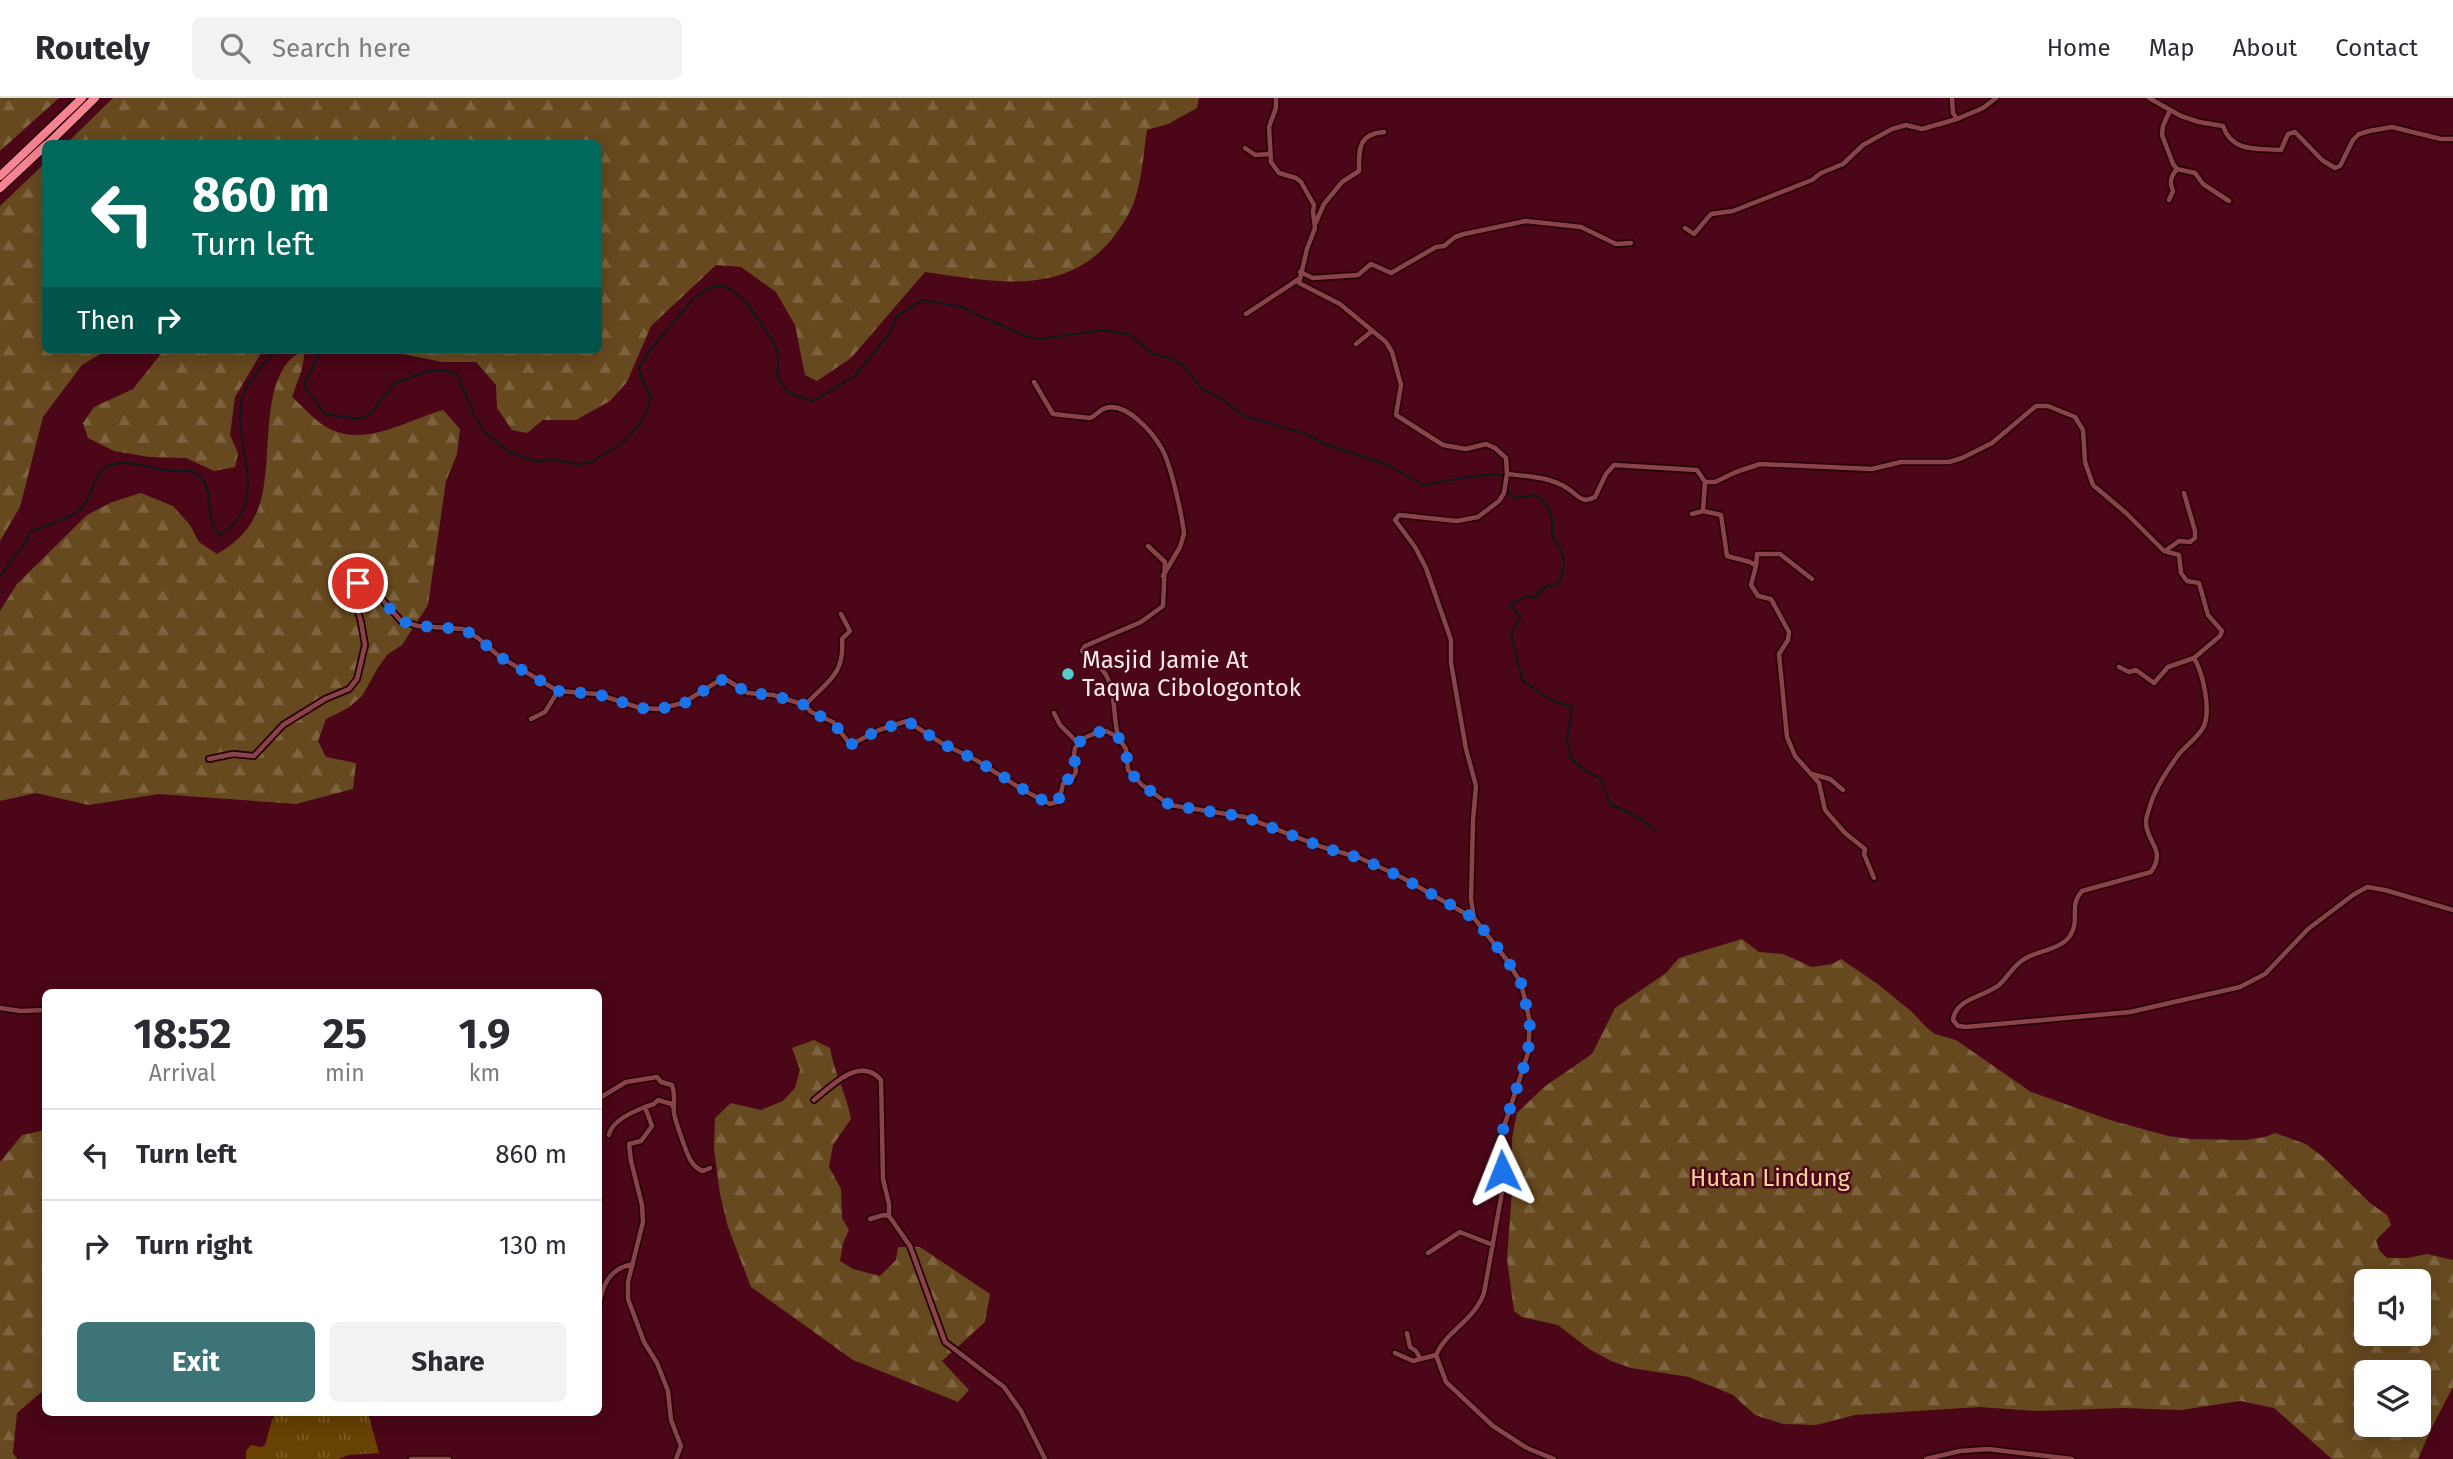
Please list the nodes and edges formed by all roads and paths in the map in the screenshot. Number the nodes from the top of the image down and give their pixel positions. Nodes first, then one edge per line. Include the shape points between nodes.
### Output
1 (82, 98) edge
2 (95, 98) edge
3 (1276, 98) edge
4 (1952, 98) edge
5 (1996, 98) edge
6 (2148, 98) edge
7 (2170, 110) junction
8 (1957, 119) junction
9 (1384, 132) dead end
10 (2453, 139) edge
11 (50, 140) edge
12 (42, 148) edge
13 (1245, 148) dead end
14 (1270, 154) junction
15 (2177, 169) junction
16 (0, 176) edge
17 (0, 188) edge
18 (2169, 200) dead end
19 (2229, 201) dead end
20 (1315, 226) junction
21 (1685, 228) dead end
22 (1631, 243) dead end
23 (1300, 275) junction
24 (1246, 314) dead end
25 (1372, 331) junction
26 (1356, 344) dead end
27 (1034, 382) dead end
28 (1507, 474) junction
29 (1705, 482) junction
30 (2184, 493) dead end
31 (1702, 510) junction
32 (1692, 514) dead end
33 (1148, 546) dead end
34 (2164, 551) junction
35 (1756, 566) junction
36 (1163, 576) junction
37 (1812, 579) dead end
38 (841, 614) dead end
39 (2194, 658) junction
40 (2119, 667) dead end
41 (558, 691) junction
42 (805, 705) junction
43 (1054, 713) dead end
44 (531, 719) dead end
45 (1118, 737) junction
46 (1079, 744) junction
47 (209, 759) dead end
48 (1811, 774) junction
49 (1843, 790) dead end
50 (1874, 878) dead end
51 (2453, 910) edge
52 (1474, 918) junction
53 (0, 1008) edge
54 (42, 1010) edge
55 (602, 1097) edge
56 (814, 1100) dead end
57 (645, 1107) junction
58 (674, 1111) junction
59 (609, 1135) dead end
60 (710, 1168) dead end
61 (889, 1216) junction
62 (870, 1219) dead end
63 (1493, 1245) junction
64 (1428, 1253) dead end
65 (634, 1264) junction
66 (602, 1291) edge
67 (1407, 1333) dead end
68 (1395, 1353) dead end
69 (1436, 1355) junction
70 (1420, 1358) junction
71 (411, 1459) edge
72 (449, 1459) edge
73 (676, 1459) edge
74 (1045, 1459) edge
75 (1554, 1459) edge
76 (1926, 1459) edge
77 (2072, 1459) edge

1 - 16 highway
2 - 11 highway
3 - 14 street via 1269,127
4 - 8 street
5 - 8 street
6 - 7 street
7 - 10 street via 2223,126 2235,144 2246,148 2281,150 2288,134 2295,132 2335,168 2353,140 2369,131 2392,127
7 - 15 street via 2162,135
8 - 21 street via 1922,130 1906,125 1892,129 1812,180 1711,215 1694,234
9 - 20 street via 1364,138 1359,171 1346,177 1324,204
12 - 17 highway
13 - 14 street via 1255,155
14 - 20 street via 1274,169 1296,178 1307,191 1314,205
15 - 18 street
15 - 19 street via 2195,173
20 - 23 street
22 - 23 street via 1616,244 1581,227 1526,221 1455,237 1391,273 1371,264 1358,275
23 - 24 street
23 - 25 street via 1299,283 1340,304
25 - 26 street
25 - 28 street via 1392,352 1401,385 1396,415 1443,445 1494,447 1506,458
27 - 36 street via 1053,414 1090,418 1104,409 1117,408 1141,422 1163,450 1184,534
28 - 29 street via 1559,484 1588,500 1595,497 1614,465 1697,470
28 - 52 street via 1496,505 1473,519 1399,515 1395,519 1426,568 1451,640 1451,663 1476,786
29 - 31 street
29 - 34 street via 1760,464 1872,469 1901,462 1950,462 1992,443 2036,406 2048,406 2079,421 2092,485
30 - 34 street via 2196,535 2190,542 2179,541
31 - 32 street
31 - 35 street via 1721,515 1727,556
33 - 36 street via 1165,562
34 - 39 street via 2179,555 2181,573 2187,581 2199,583 2208,615 2222,631
35 - 37 street via 1757,554 1780,554
35 - 48 street via 1751,585 1758,596 1771,599 1789,632 1779,654 1787,737
36 - 45 street via 1162,606 1144,621 1082,651 1107,676
38 - 42 street via 850,631 842,639 843,659
39 - 40 street via 2168,667 2154,683 2136,670
39 - 51 street via 2204,684 2207,716 2204,728 2179,754 2149,808 2146,822 2158,853 2153,870 2082,891 2075,903 2077,923 2069,937 2022,960 1998,986 1965,1002 1955,1012 1955,1023 1966,1027 2130,1012 2232,990 2262,977 2322,917 2367,887
41 - 42 street via 597,694 658,709 683,704 723,679 748,693
41 - 44 street via 545,712
41 - 47 street via 463,629 401,621 361,582 353,593 365,650 359,677 352,686 283,725 257,755
42 - 46 street via 833,722 851,744 910,722 1052,804 1076,772 1074,752
43 - 46 street
45 - 46 street via 1103,730
45 - 52 street via 1127,751 1128,769 1170,805 1245,817 1360,858
48 - 49 street via 1830,779
48 - 50 street via 1819,783 1829,816 1865,849
52 - 63 street via 1521,983 1530,1022 1528,1054 1500,1139 1502,1192
53 - 54 street
55 - 58 street via 626,1082 657,1077 672,1085
56 - 61 street via 856,1071 866,1070 881,1080 883,1179
57 - 58 street via 658,1100 672,1104
57 - 59 street via 630,1113
57 - 65 street via 652,1126 641,1141 629,1144 642,1205
58 - 60 street via 689,1159 703,1171
61 - 62 street
61 - 74 street via 910,1246 945,1342 1004,1387
63 - 64 street via 1460,1232
63 - 69 street via 1482,1299
65 - 66 street via 611,1274
65 - 73 street via 628,1299 668,1391 671,1420 681,1446
67 - 70 street via 1410,1347
68 - 70 street via 1413,1361
69 - 70 street
69 - 75 street via 1446,1382 1493,1426
71 - 72 street
76 - 77 street via 1987,1449

